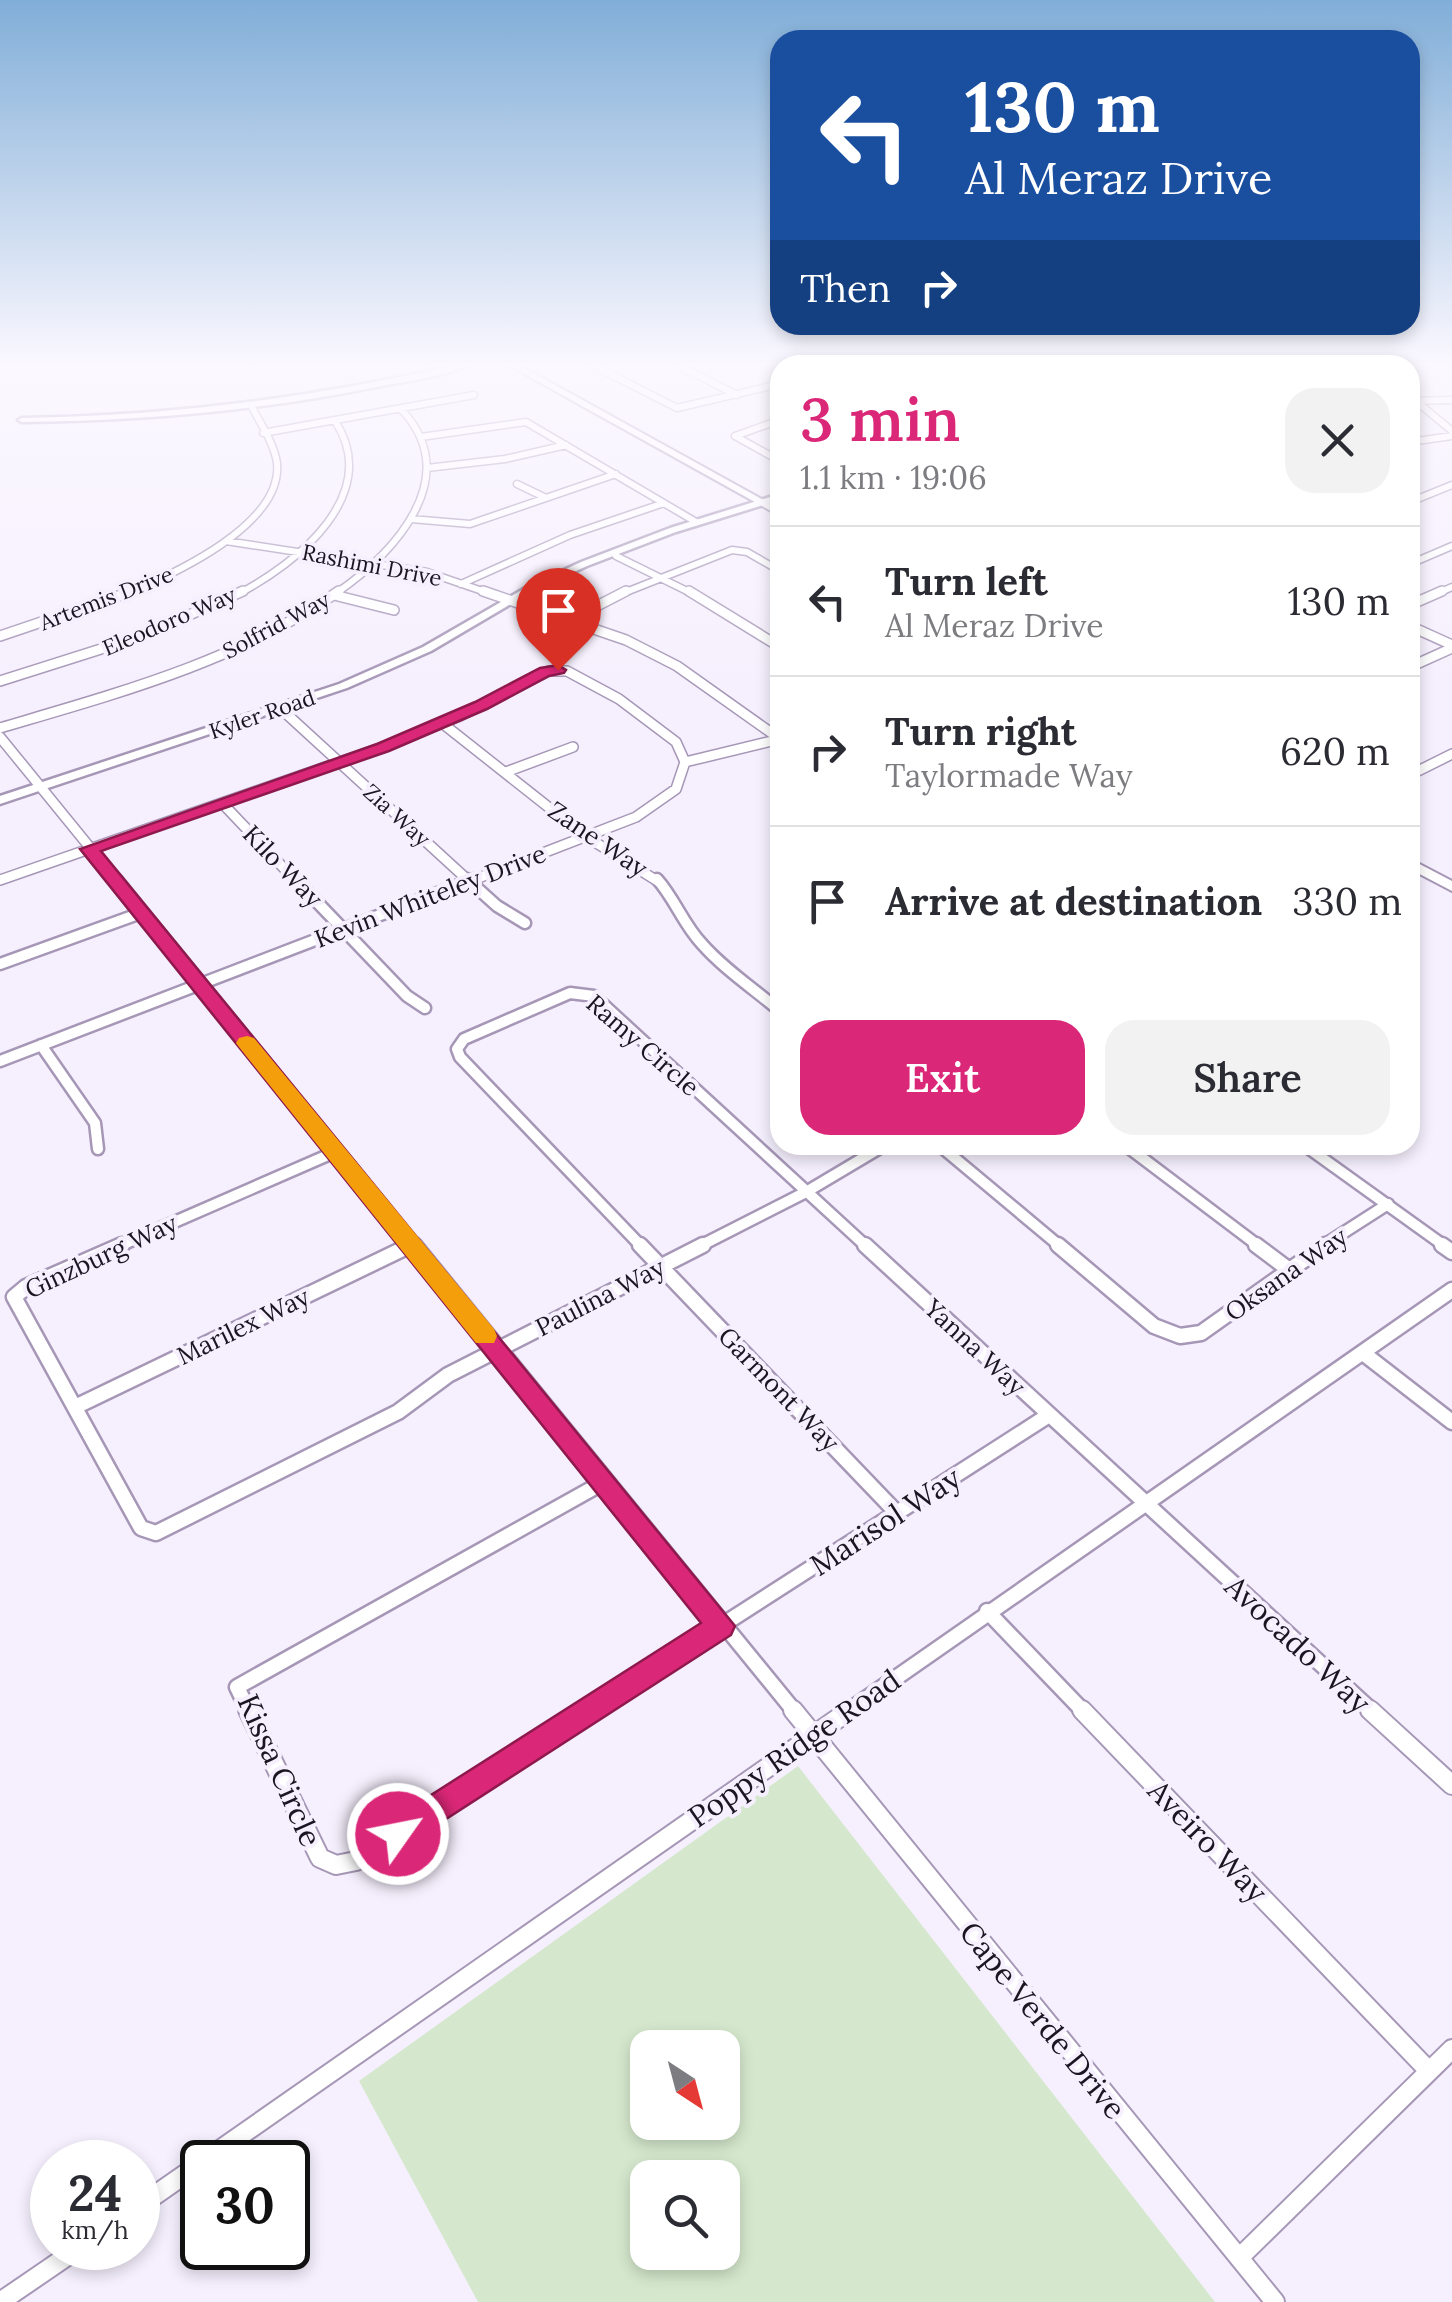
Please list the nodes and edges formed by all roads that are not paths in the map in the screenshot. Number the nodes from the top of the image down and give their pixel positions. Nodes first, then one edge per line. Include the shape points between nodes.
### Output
1 (276, 473) edge
2 (349, 473) edge
3 (426, 473) edge
4 (716, 473) edge
5 (719, 473) edge
6 (616, 474) joint
7 (517, 484) dead end
8 (1452, 485) edge
9 (544, 496) junction
10 (1420, 498) edge
11 (770, 502) edge
12 (770, 502) edge
13 (664, 503) junction
14 (770, 505) edge
15 (770, 505) edge
16 (412, 519) junction
17 (696, 522) junction
18 (226, 541) junction
19 (1452, 546) edge
20 (299, 552) junction
21 (616, 556) junction
22 (1420, 560) edge
23 (376, 563) junction
24 (770, 565) edge
25 (660, 576) junction
26 (461, 584) junction
27 (1452, 587) edge
28 (334, 594) junction
29 (1420, 601) edge
30 (513, 602) junction
31 (394, 610) dead end
32 (566, 622) junction
33 (1420, 628) edge
34 (0, 636) edge
35 (770, 640) edge
36 (1452, 644) edge
37 (1420, 662) edge
38 (0, 681) edge
39 (280, 708) junction
40 (442, 723) junction
41 (0, 728) edge
42 (770, 732) edge
43 (0, 737) edge
44 (770, 741) edge
45 (574, 747) dead end
46 (1452, 754) edge
47 (685, 762) junction
48 (340, 763) junction
49 (1420, 770) edge
50 (506, 772) junction
51 (40, 787) junction
52 (0, 800) edge
53 (223, 804) junction
54 (585, 836) junction
55 (90, 849) junction
56 (1420, 857) edge
57 (1420, 868) edge
58 (1452, 875) edge
59 (0, 880) edge
60 (469, 881) junction
61 (1452, 886) edge
62 (142, 913) junction
63 (525, 924) dead end
64 (343, 929) junction
65 (0, 964) edge
66 (199, 984) junction
67 (770, 1003) edge
68 (426, 1008) dead end
69 (40, 1045) junction
70 (0, 1061) edge
71 (98, 1148) dead end
72 (335, 1152) junction
73 (868, 1155) edge
74 (951, 1155) edge
75 (1138, 1155) edge
76 (1318, 1155) edge
77 (806, 1192) junction
78 (1388, 1204) junction
79 (411, 1245) junction
80 (1452, 1252) edge
81 (660, 1266) junction
82 (1288, 1269) junction
83 (1452, 1290) edge
84 (496, 1350) junction
85 (1363, 1352) junction
86 (75, 1407) junction
87 (1049, 1415) junction
88 (1452, 1422) edge
89 (604, 1482) junction
90 (1144, 1502) junction
91 (897, 1513) junction
92 (156, 1533) joint
93 (987, 1611) junction
94 (721, 1626) junction
95 (812, 1736) junction
96 (1452, 1785) edge
97 (1452, 2048) edge
98 (1429, 2071) junction
99 (160, 2192) edge
100 (1238, 2258) junction
101 (47, 2270) edge
102 (0, 2302) edge
103 (1274, 2302) edge

1 - 18 street, Artemis Drive via 258,512
2 - 20 street, Eleodoro Way via 332,518
3 - 16 street, Solfrid Way
4 - 11 main road
5 - 12 main road
6 - 9 street
6 - 13 street
7 - 9 street
8 - 10 street
9 - 16 street via 466,525
13 - 17 street
13 - 26 street via 548,543
14 - 17 street, Kyler Road
15 - 21 street, Kyler Road
16 - 23 street, Solfrid Way
17 - 30 street, Kyler Road via 571,570
18 - 20 street, Rashimi Drive
18 - 34 street, Artemis Drive via 123,596
19 - 22 street
20 - 23 street, Rashimi Drive
20 - 38 street, Eleodoro Way via 183,620
21 - 25 street
21 - 30 street, Kyler Road
23 - 26 street, Rashimi Drive
23 - 28 street, Solfrid Way
24 - 25 street via 742,550
25 - 32 street
25 - 35 street
26 - 30 street, Rashimi Drive
27 - 29 street
28 - 31 street
28 - 41 street, Solfrid Way via 196,665
30 - 32 street, Rashimi Drive
30 - 39 street, Kyler Road via 400,662
32 - 42 street, Rashimi Drive via 653,652
33 - 36 street
36 - 37 street
39 - 48 street, Zia Way
39 - 51 street, Kyler Road
40 - 47 street via 558,670 619,699 670,736
40 - 48 street
40 - 50 street, Zane Way
43 - 51 street, Cape Verde Drive
44 - 47 street
45 - 50 street
46 - 49 street
47 - 54 street, Kevin Whiteley Drive via 680,782 663,801
48 - 53 street
48 - 60 street, Zia Way
50 - 54 street, Zane Way
51 - 52 street, Kyler Road
51 - 55 street, Cape Verde Drive
53 - 55 street
53 - 64 street, Kilo Way
54 - 60 street, Kevin Whiteley Drive
54 - 67 street, Zane Way via 656,878 704,947
55 - 59 street
55 - 62 street, Cape Verde Drive
56 - 58 main road
57 - 61 main road
60 - 63 street, Zia Way
60 - 64 street, Kevin Whiteley Drive
62 - 65 street
62 - 66 street, Cape Verde Drive
64 - 66 street, Kevin Whiteley Drive
64 - 68 street, Kilo Way
66 - 69 street, Kevin Whiteley Drive
66 - 72 street, Cape Verde Drive
69 - 70 street, Kevin Whiteley Drive
69 - 71 street via 95,1123
72 - 79 street, Cape Verde Drive
72 - 86 street, Ginzburg Way via 20,1290 14,1297
73 - 77 street, Paulina Way
74 - 82 street, Oksana Way via 1154,1326 1180,1336 1202,1333
75 - 82 street
76 - 78 street
77 - 81 street, Paulina Way
77 - 81 street, Ramy Circle via 590,994 570,993 464,1039 460,1056
77 - 87 street, Yanna Way
78 - 80 street
78 - 82 street, Oksana Way
79 - 84 street, Cape Verde Drive
79 - 86 street, Marilex Way
81 - 84 street, Paulina Way
81 - 91 street, Garmont Way
83 - 85 street, Poppy Ridge Road
84 - 89 street, Cape Verde Drive
84 - 92 street, Paulina Way via 448,1374 398,1412
85 - 88 street
85 - 90 street, Poppy Ridge Road
86 - 92 street, Ginzburg Way via 141,1528
87 - 90 street, Yanna Way
87 - 91 street, Marisol Way
89 - 94 street, Cape Verde Drive
89 - 94 street, Kissa Circle via 237,1687 314,1852 336,1865 356,1861
90 - 93 street, Poppy Ridge Road
90 - 96 street, Avocado Way
91 - 94 street, Marisol Way
93 - 95 street, Poppy Ridge Road
93 - 98 street, Aveiro Way
94 - 95 street, Cape Verde Drive
95 - 99 street, Poppy Ridge Road
95 - 100 street, Cape Verde Drive
97 - 98 street
98 - 100 street
100 - 103 street, Cape Verde Drive
101 - 102 street

